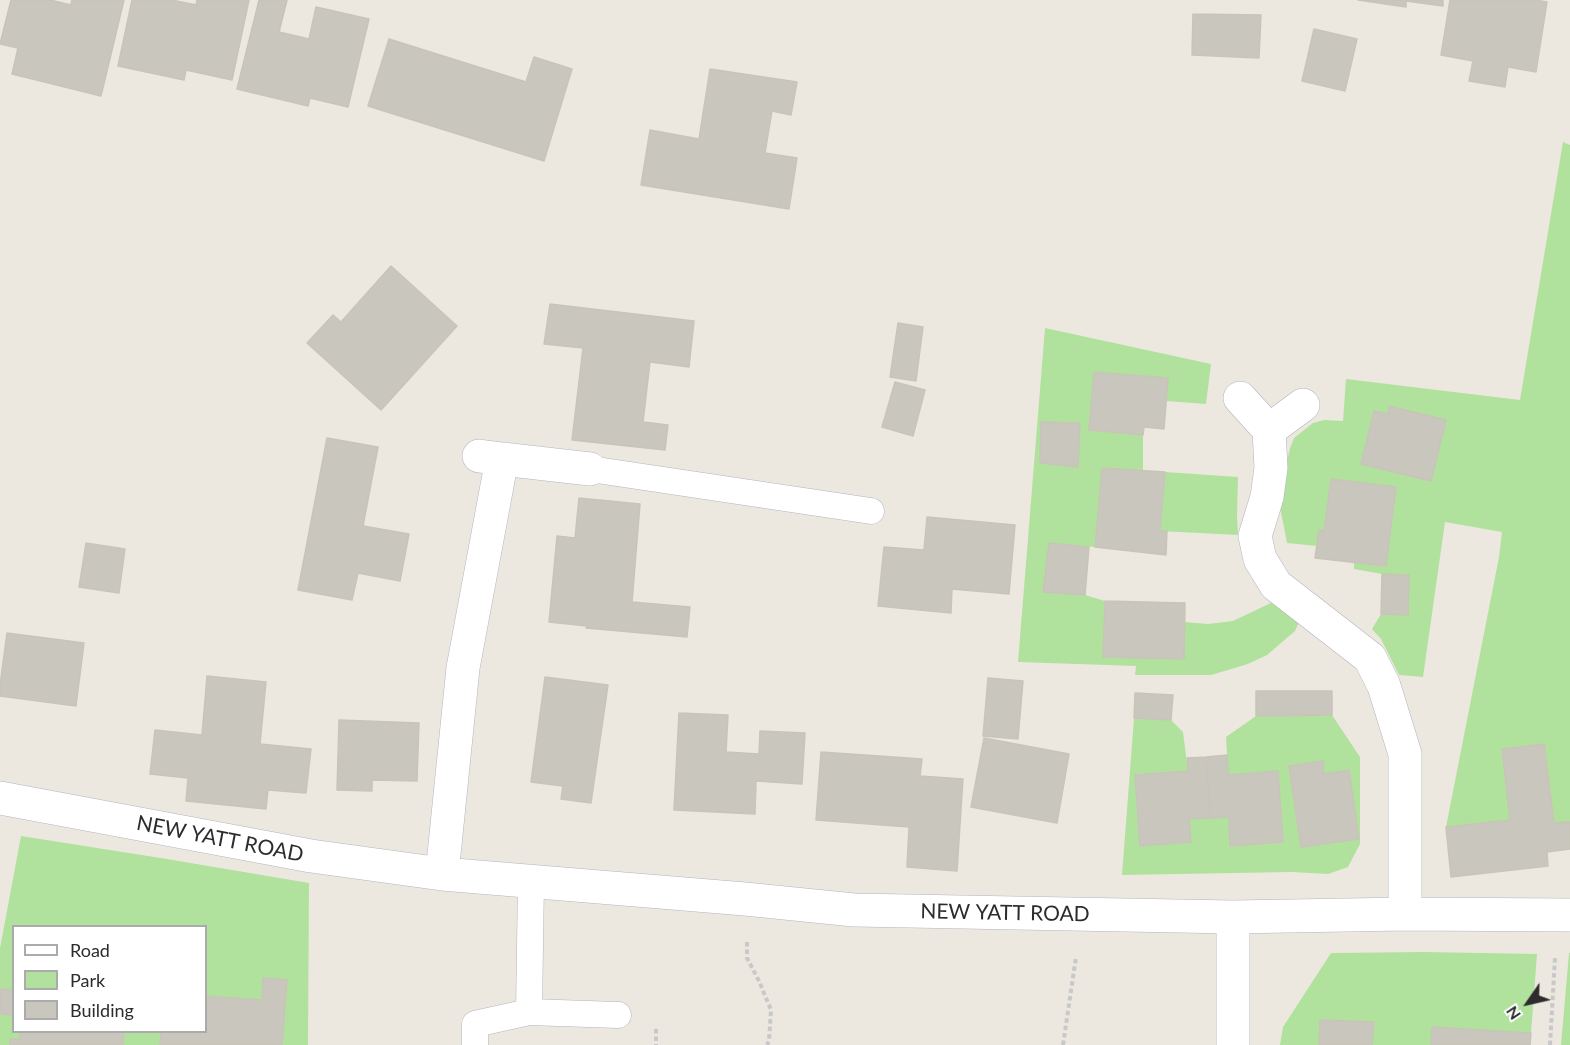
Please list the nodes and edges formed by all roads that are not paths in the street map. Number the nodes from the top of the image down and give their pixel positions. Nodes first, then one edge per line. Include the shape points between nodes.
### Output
1 (1240, 398) dead end
2 (1304, 405) dead end
3 (1269, 430) junction
4 (590, 469) joint
5 (871, 511) dead end
6 (0, 798) edge
7 (442, 874) junction
8 (531, 881) junction
9 (1405, 914) junction
10 (1570, 915) edge
11 (1233, 917) junction
12 (529, 1012) junction
13 (618, 1016) dead end
14 (476, 1045) edge
15 (1233, 1045) edge

1 - 3 street
2 - 3 street
3 - 9 street via 1271,468 1255,536 1260,559 1276,585 1370,658 1383,686 1405,754
4 - 5 lane
4 - 7 street via 490,457
6 - 7 street, NEW YATT ROAD via 311,856
7 - 8 street, NEW YATT ROAD
8 - 11 street, NEW YATT ROAD via 854,910
8 - 12 lane
9 - 10 street, NEW YATT ROAD
9 - 11 street, NEW YATT ROAD
11 - 15 street
12 - 13 lane
12 - 14 lane via 475,1024

